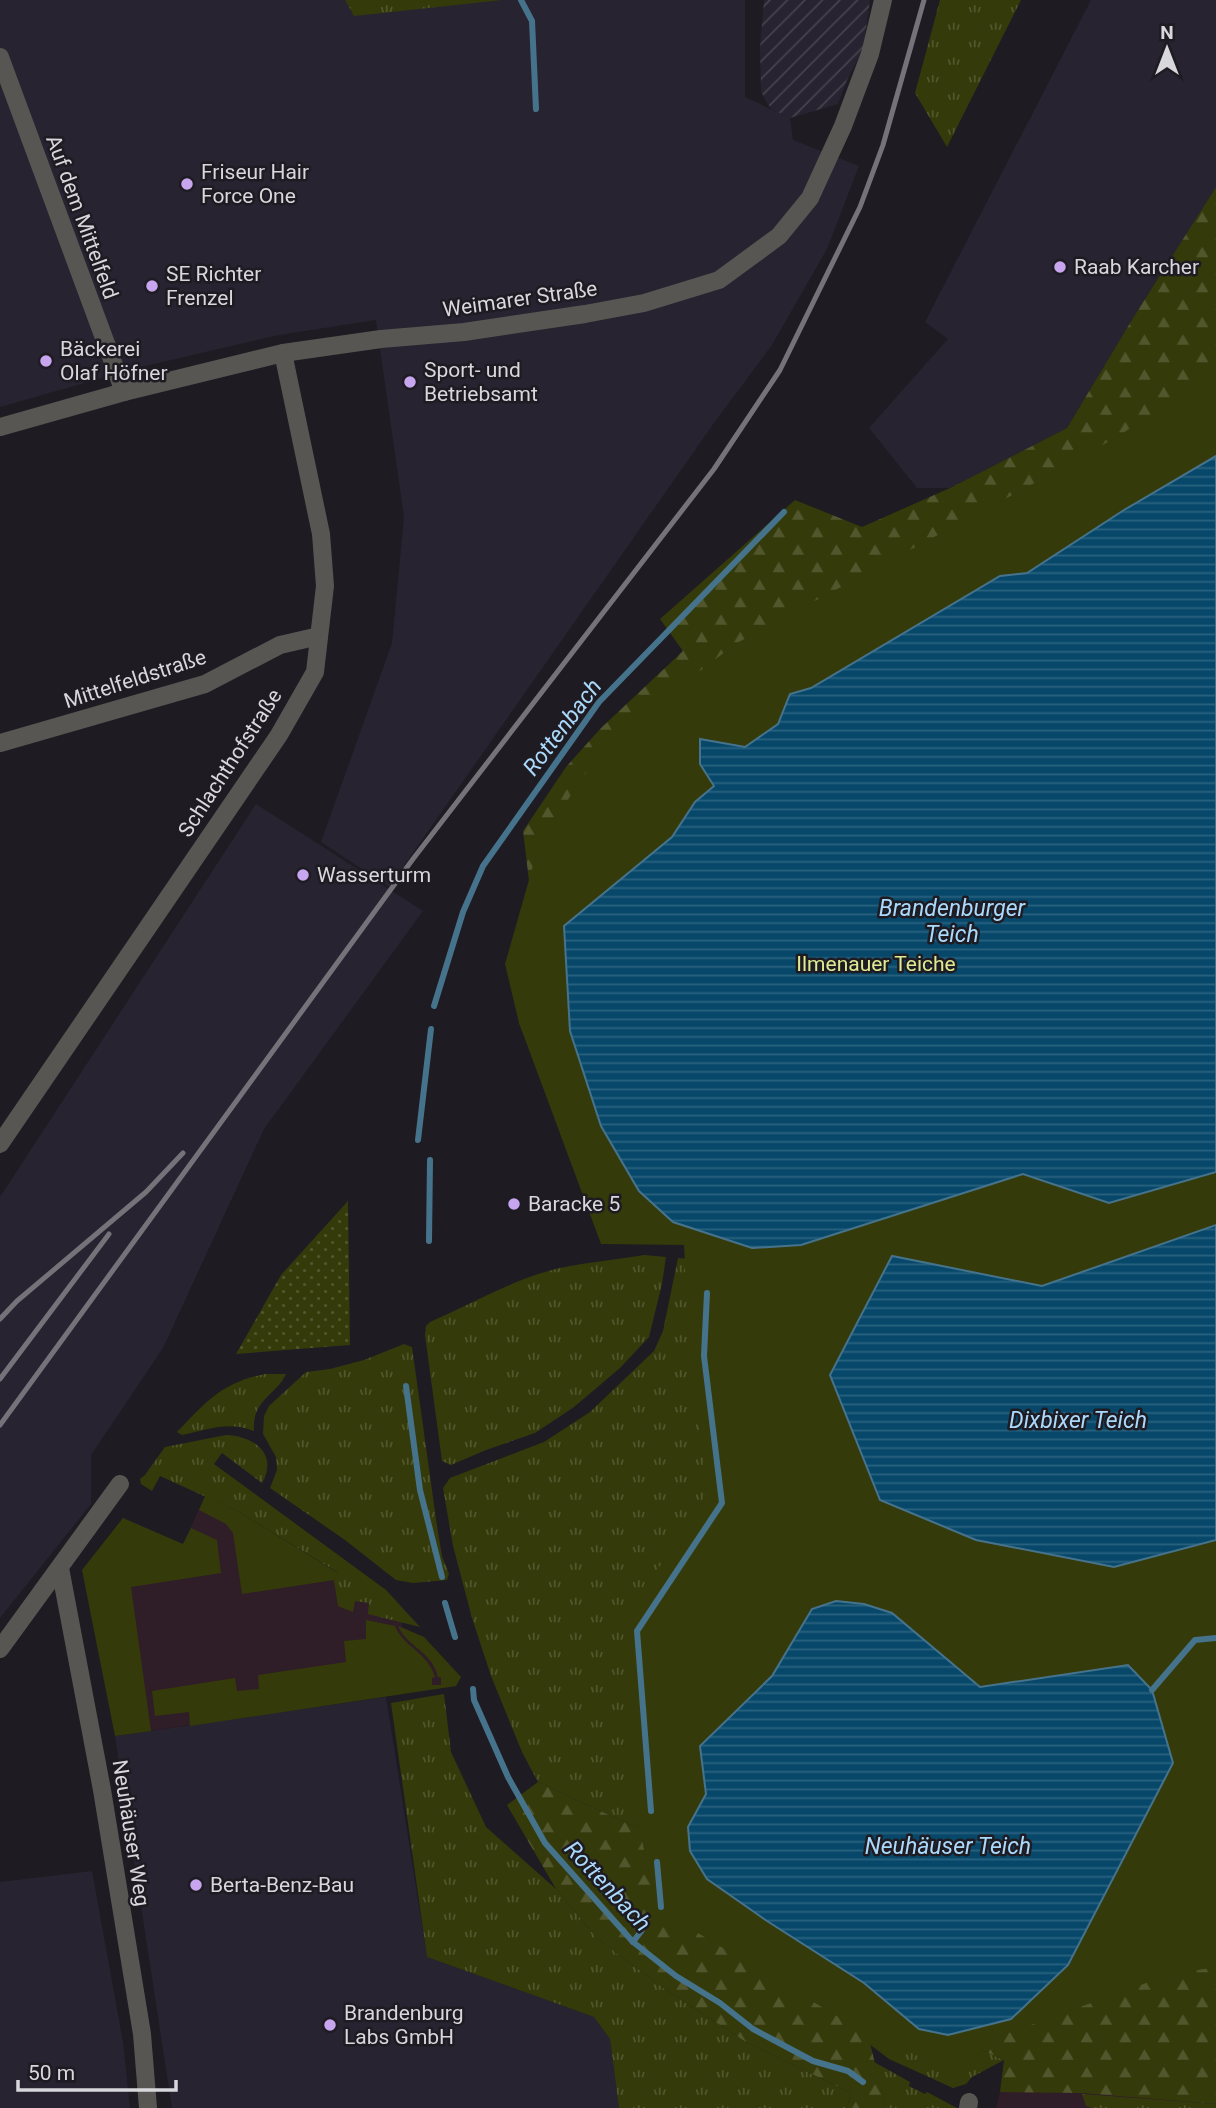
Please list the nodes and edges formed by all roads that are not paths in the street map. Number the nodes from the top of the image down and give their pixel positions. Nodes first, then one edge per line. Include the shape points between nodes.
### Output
1 (883, 0) edge
2 (0, 57) edge
3 (284, 353) junction
4 (124, 392) junction
5 (0, 428) edge
6 (319, 636) junction
7 (0, 743) edge
8 (0, 1144) edge
9 (120, 1484) dead end
10 (60, 1568) junction
11 (0, 1649) edge
12 (148, 2108) edge

1 - 3 street, Weimarer Straße via 870,54 810,198 779,236 719,280 644,303 585,314
2 - 4 street, Auf dem Mittelfeld
3 - 4 street, Weimarer Straße
3 - 6 street, Schlachthofstraße via 321,534 326,586
4 - 5 street, Weimarer Straße
6 - 7 street, Mittelfeldstraße via 280,645 205,684
6 - 8 street, Schlachthofstraße via 315,672 279,735
9 - 10 street
10 - 11 street
10 - 12 street, Neuhäuser Weg via 142,2034

